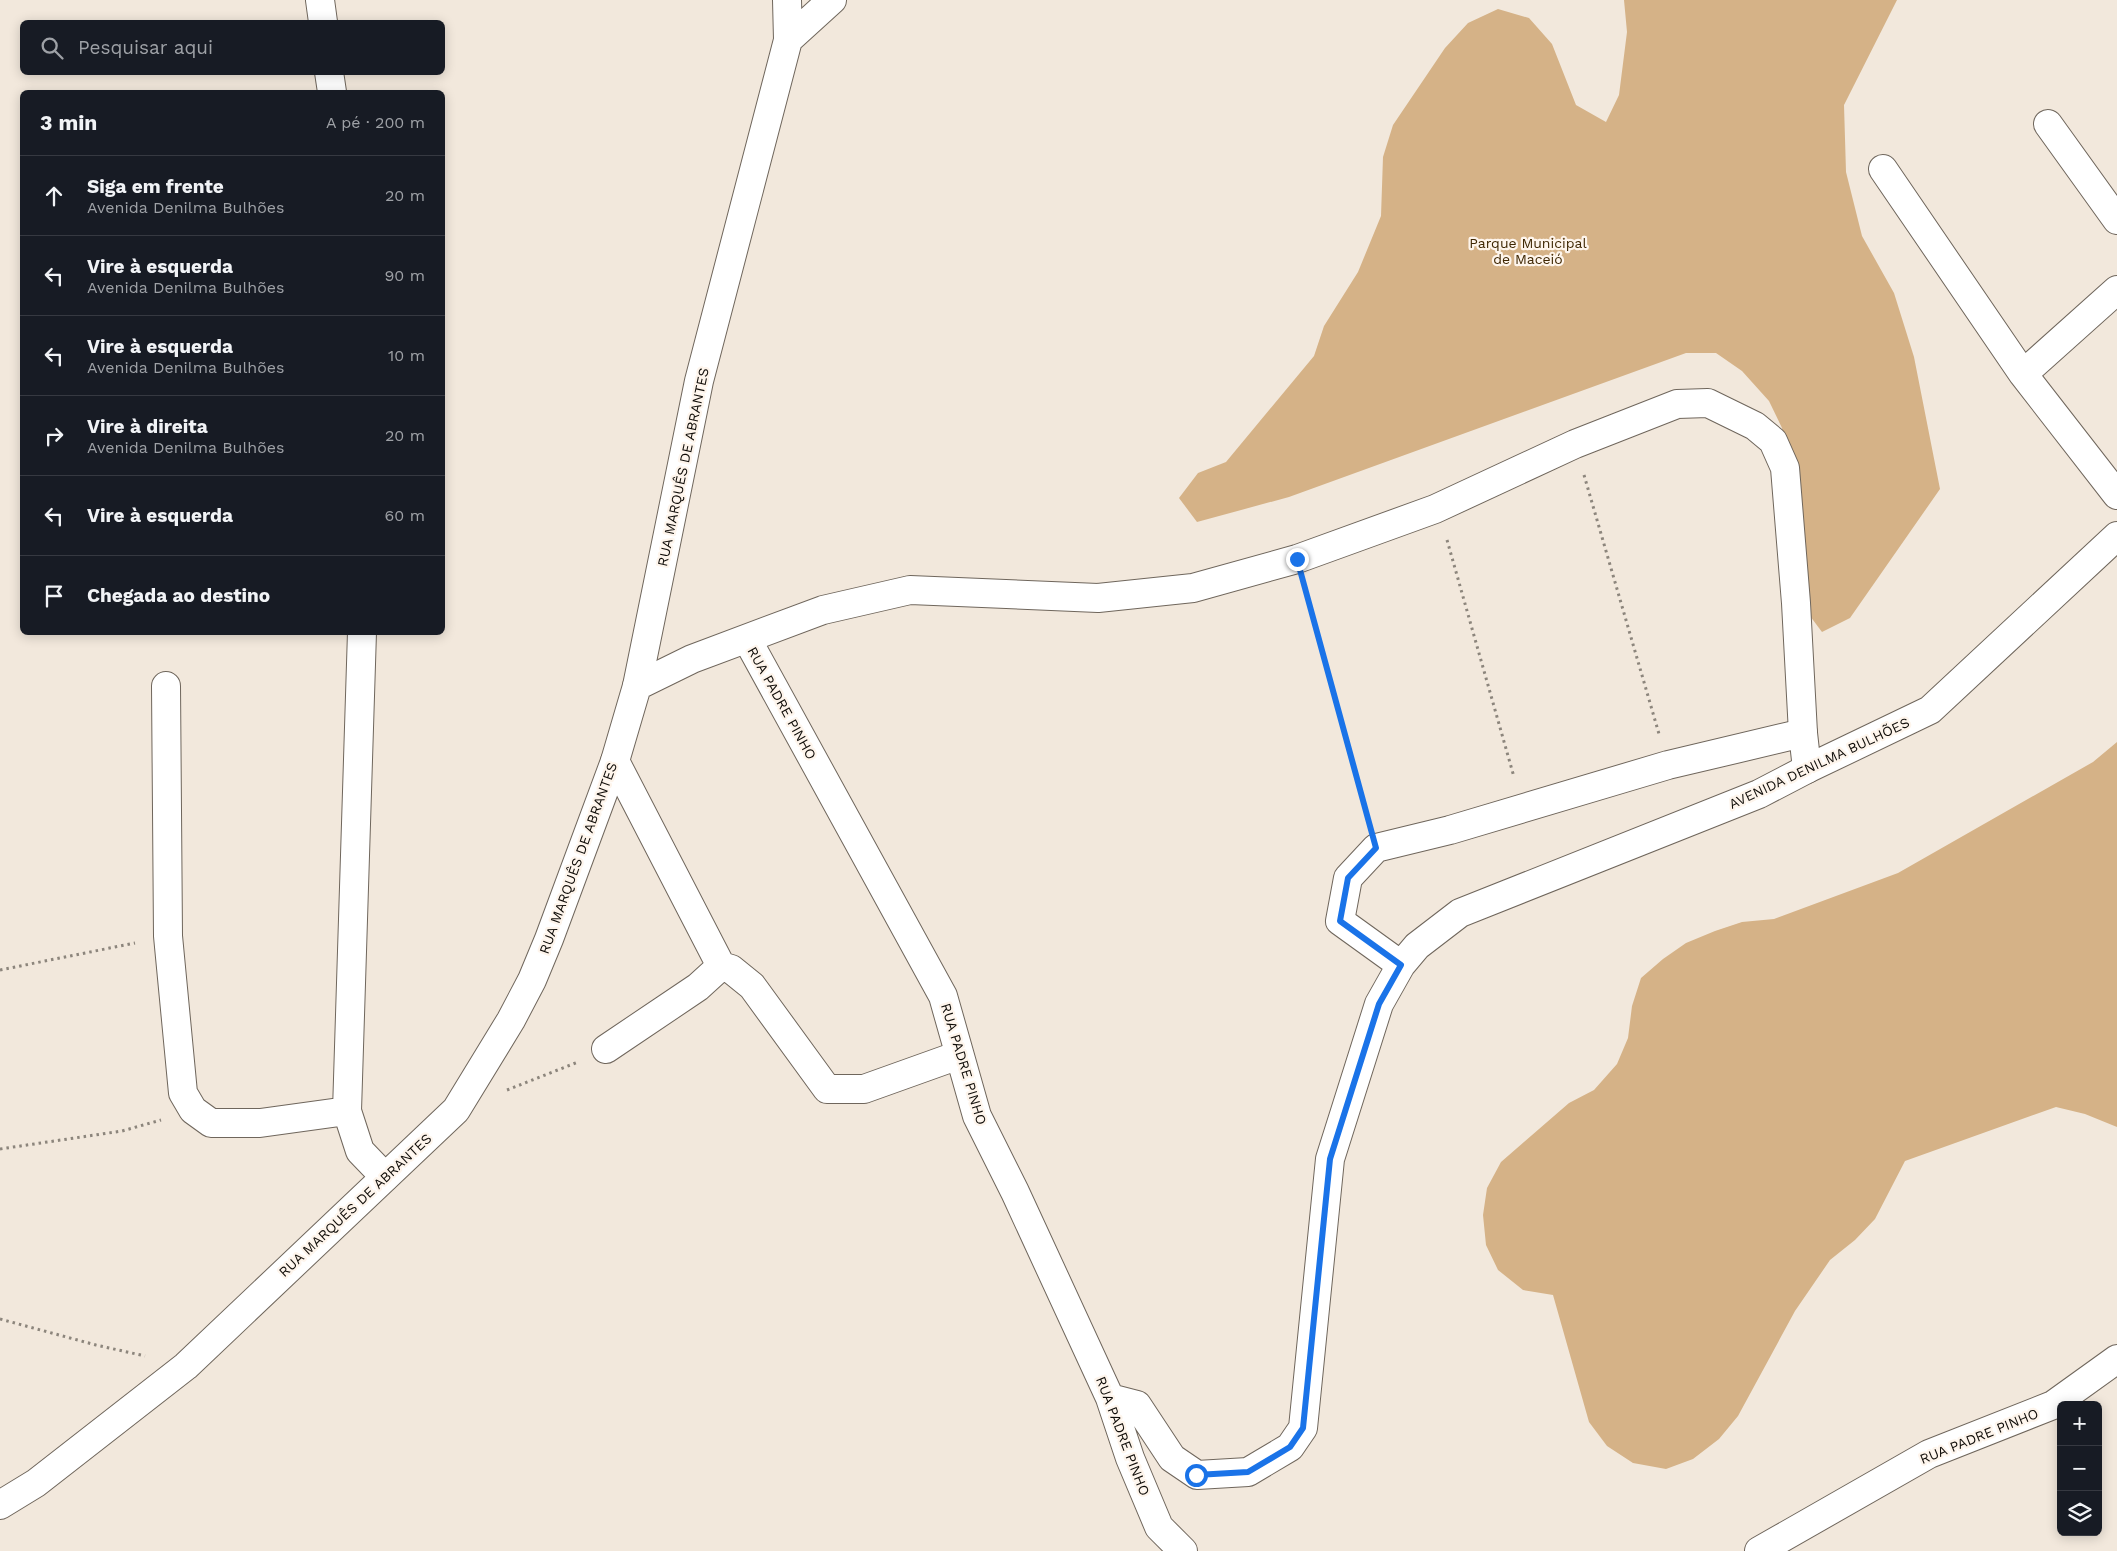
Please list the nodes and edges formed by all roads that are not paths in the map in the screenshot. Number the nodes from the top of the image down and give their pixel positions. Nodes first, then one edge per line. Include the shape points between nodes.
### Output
1 (320, 0) edge
2 (787, 0) edge
3 (832, 0) edge
4 (323, 20) edge
5 (788, 40) junction
6 (329, 75) edge
7 (332, 90) edge
8 (2048, 124) dead end
9 (1883, 169) dead end
10 (2117, 220) edge
11 (2117, 290) edge
12 (2022, 374) junction
13 (2117, 495) edge
14 (2117, 536) edge
15 (362, 635) edge
16 (747, 640) junction
17 (166, 686) dead end
18 (637, 686) junction
19 (1803, 733) junction
20 (615, 761) junction
21 (1807, 769) junction
22 (1401, 965) junction
23 (721, 966) junction
24 (606, 1049) road end
25 (959, 1055) junction
26 (347, 1111) junction
27 (385, 1177) junction
28 (2117, 1359) edge
29 (1110, 1398) junction
30 (0, 1505) edge
31 (1184, 1551) edge
32 (1759, 1551) edge

1 - 4 street
2 - 5 street, RUA MARQUÊS DE ABRANTES
3 - 5 street
5 - 18 street, RUA MARQUÊS DE ABRANTES via 699,382
6 - 7 street
8 - 10 street
9 - 12 street
11 - 12 street
12 - 13 street
14 - 21 street, AVENIDA DENILMA BULHÕES via 1930,710
15 - 26 street
16 - 18 street via 692,659
16 - 19 street via 823,610 910,590 1098,598 1193,588 1297,559 1435,509 1575,444 1677,404 1708,403 1755,426 1773,441 1785,468
16 - 25 street, RUA PADRE PINHO via 942,996
17 - 26 street via 168,936 182,1093 193,1110 211,1123 260,1123
18 - 20 street, RUA MARQUÊS DE ABRANTES
19 - 21 street
19 - 22 street via 1668,765 1450,830 1376,848 1348,878 1340,921
20 - 23 street
20 - 27 street, RUA MARQUÊS DE ABRANTES via 549,939 511,1020 456,1110
21 - 22 street, AVENIDA DENILMA BULHÕES via 1759,794 1460,913 1417,946
22 - 29 street, AVENIDA DENILMA BULHÕES via 1379,1004 1330,1159 1303,1428 1290,1447 1248,1472 1196,1475 1172,1458 1137,1405
23 - 24 street via 698,987
23 - 25 street via 731,969 752,986 826,1089 864,1089
25 - 29 street, RUA PADRE PINHO via 977,1116 1016,1192
26 - 27 street via 360,1151
27 - 30 street, RUA MARQUÊS DE ABRANTES via 186,1366 36,1483
28 - 32 street, RUA PADRE PINHO via 2053,1406 1929,1454
29 - 31 street, RUA PADRE PINHO via 1130,1458 1159,1527

